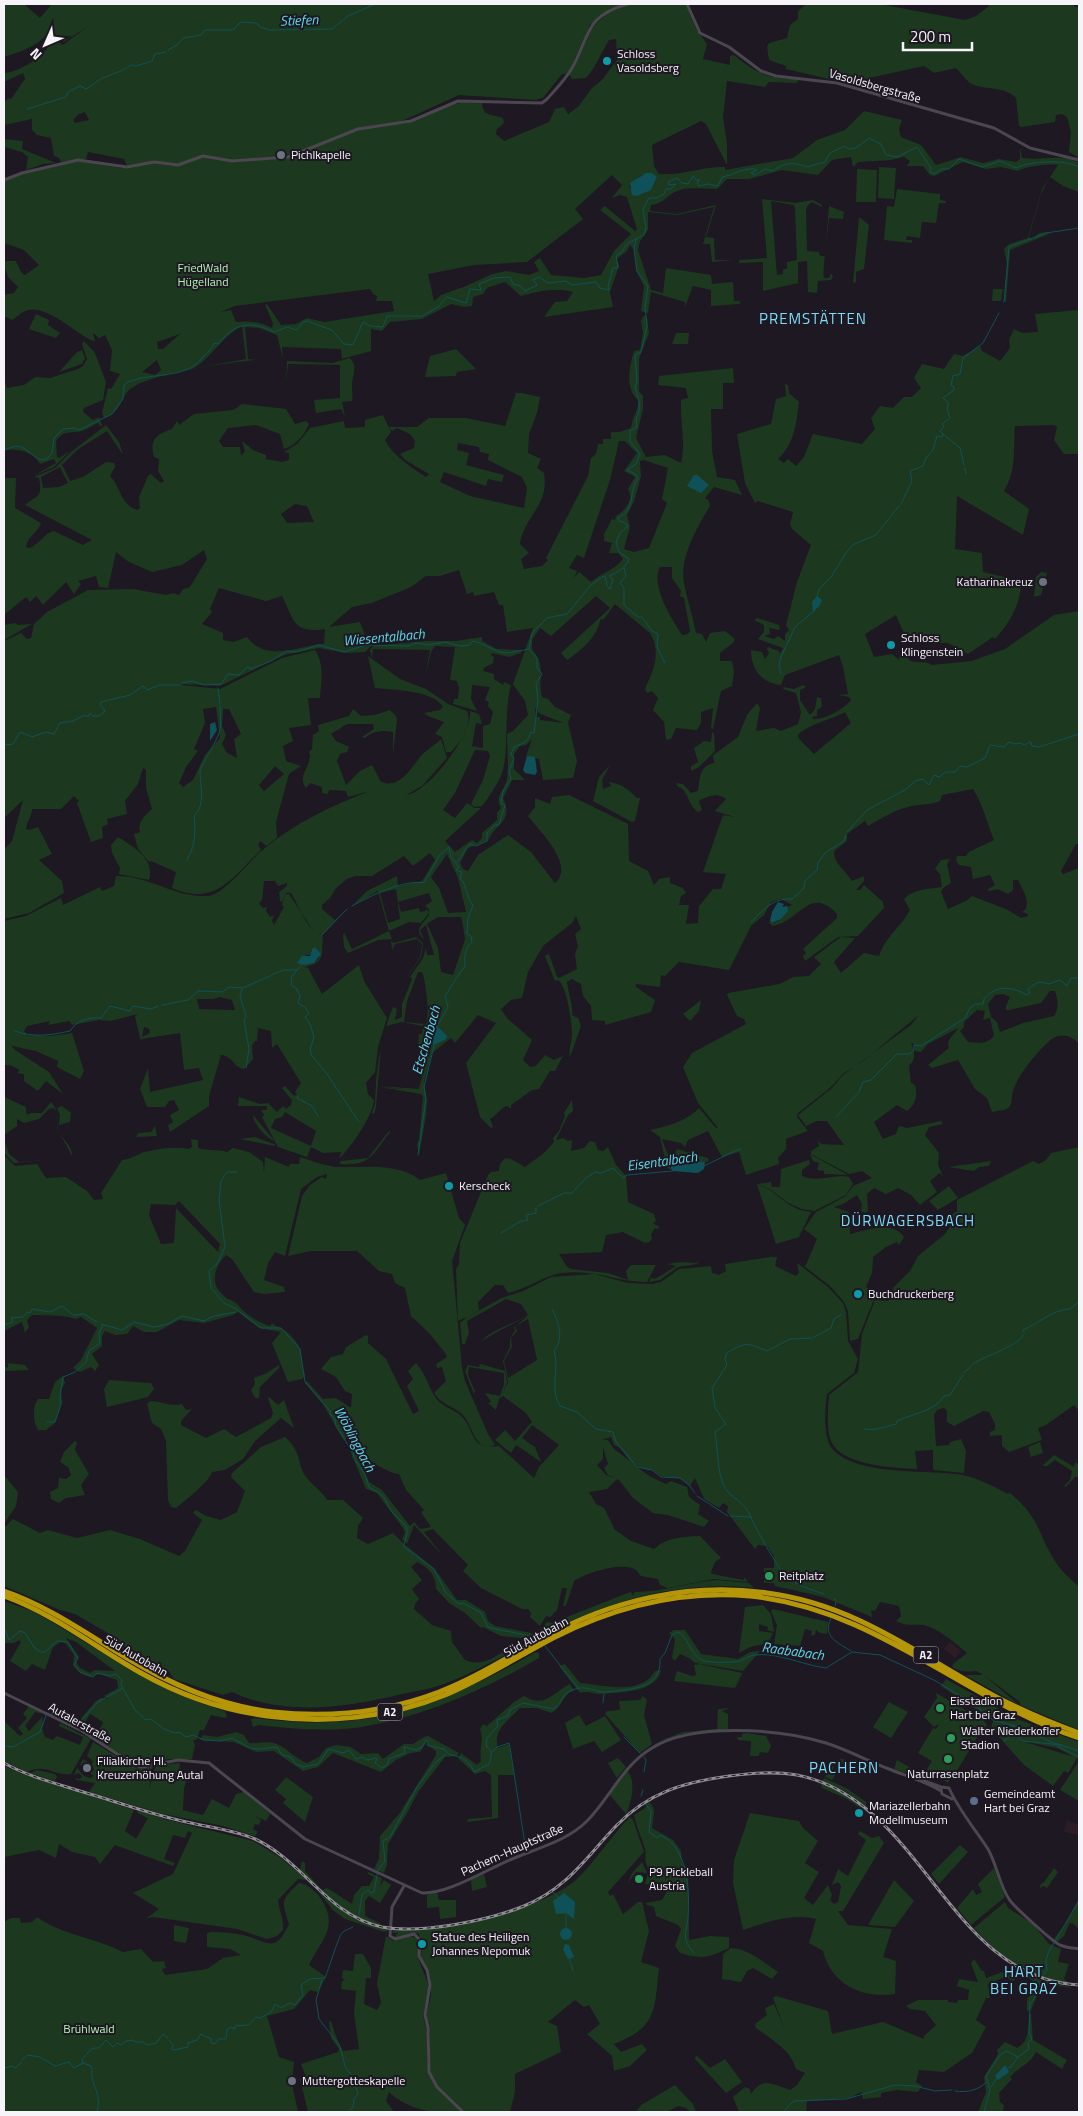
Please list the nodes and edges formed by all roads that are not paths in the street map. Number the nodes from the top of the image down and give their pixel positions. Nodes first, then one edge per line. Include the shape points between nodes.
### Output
1 (628, 4) edge
2 (687, 4) edge
3 (1079, 160) edge
4 (4, 180) edge
5 (4, 1591) edge
6 (4, 1596) edge
7 (547, 1639) junction
8 (4, 1693) edge
9 (226, 1705) junction
10 (1079, 1733) edge
11 (1079, 1738) edge
12 (942, 1789) junction
13 (948, 1794) junction
14 (300, 1835) joint
15 (404, 1886) junction
16 (1079, 1949) edge
17 (463, 2112) edge

1 - 4 main road via 591,25 571,69 542,102 458,101 415,120 358,129 288,157 232,161 201,156 178,165 154,162 127,167 78,160 22,172
2 - 3 main road, Vasoldsbergstraße via 700,33 729,47 761,71 776,76 837,83 992,127 1030,148
5 - 9 highway, Süd Autobahn / A2 via 48,1610 167,1680
6 - 9 highway, Süd Autobahn / A2 via 46,1615 165,1685
7 - 9 highway, Süd Autobahn / A2 via 440,1691 386,1707 313,1714
7 - 10 highway, Süd Autobahn / A2 via 591,1615 642,1599 702,1590 767,1593 823,1605 851,1615 903,1641 1003,1700
7 - 11 highway, Süd Autobahn / A2 via 592,1620 660,1600 712,1595 771,1599 848,1620 1000,1704
8 - 14 main road, Autalerstraße via 82,1731 134,1765 178,1760 209,1763
12 - 13 main road, Pachern-Hauptstraße via 943,1795
12 - 13 main road, Pachern-Hauptstraße via 948,1787
12 - 15 main road, Pachern-Hauptstraße via 805,1738 740,1730 683,1735 655,1746 641,1756 616,1781 587,1821 567,1836 479,1875 431,1892 420,1893
13 - 16 main road, Pachern-Hauptstraße via 968,1818 995,1862 1009,1899 1056,1943
14 - 15 main road, Pachern-Hauptstraße
15 - 17 main road via 392,1907 390,1936 396,1939 414,1934 420,1940 419,1956 427,1970 430,1985 425,2015 430,2072 437,2087

